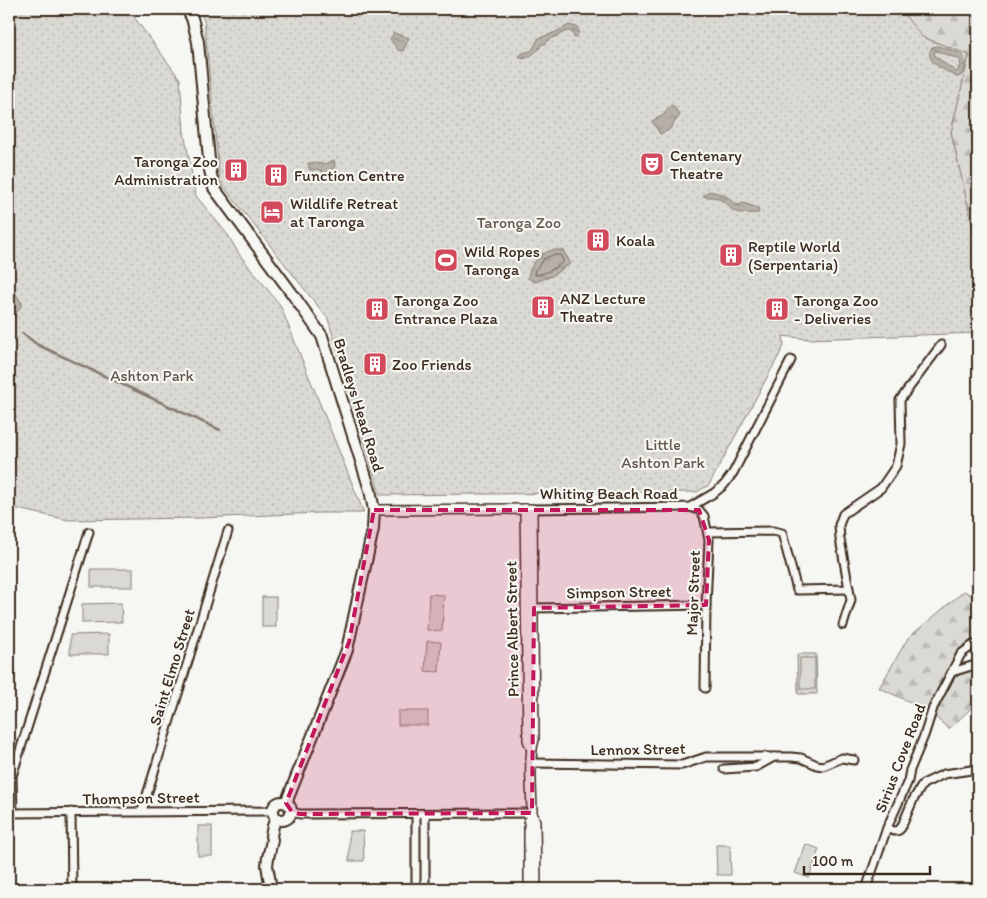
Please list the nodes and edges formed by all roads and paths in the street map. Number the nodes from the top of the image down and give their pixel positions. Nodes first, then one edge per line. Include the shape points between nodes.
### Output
1 (188, 9) edge
2 (941, 345) dead end
3 (791, 360) dead end
4 (690, 508) junction
5 (529, 509) junction
6 (374, 510) junction
7 (228, 531) dead end
8 (89, 532) dead end
9 (708, 532) junction
10 (849, 589) junction
11 (706, 605) junction
12 (534, 608) junction
13 (843, 625) dead end
14 (973, 645) dead end
15 (978, 664) edge
16 (952, 672) junction
17 (705, 688) dead end
18 (531, 748) junction
19 (774, 757) junction
20 (854, 760) dead end
21 (531, 763) junction
22 (978, 768) edge
23 (724, 769) dead end
24 (286, 803) junction
25 (142, 811) junction
26 (71, 812) junction
27 (292, 812) junction
28 (11, 813) edge
29 (532, 813) junction
30 (416, 814) junction
31 (425, 814) junction
32 (278, 816) junction
33 (888, 828) junction
34 (72, 889) edge
35 (271, 889) edge
36 (416, 889) edge
37 (425, 889) edge
38 (529, 889) edge
39 (536, 889) edge
40 (866, 889) edge

1 - 6 main road, Bradleys Head Road via 198,42 214,188 322,336
2 - 10 street via 900,400 901,444 896,466 880,488 843,514 839,525 840,539
3 - 4 street, Whiting Beach Road via 733,473 724,485
4 - 5 street, Whiting Beach Road
4 - 9 street, Major Street via 699,510 704,516
5 - 6 street, Whiting Beach Road
5 - 12 street, Prince Albert Street
5 - 18 street, Prince Albert Street via 528,740
6 - 24 main road, Bradleys Head Road via 373,529 347,650
7 - 25 street, Saint Elmo Street
8 - 28 street via 12,776
9 - 10 street via 774,530 782,533 797,590
9 - 11 street, Major Street
10 - 13 street via 851,600
11 - 12 street, Simpson Street
11 - 17 street, Major Street
12 - 18 street, Prince Albert Street via 534,740
14 - 16 street, Sirius Cove Road via 961,654
15 - 16 street
16 - 33 street, Sirius Cove Road via 933,708
18 - 21 street, Prince Albert Street
19 - 20 street, Lennox Street via 801,758 823,766 842,758
19 - 21 street, Lennox Street via 706,757 682,765
19 - 23 street, Lennox Street via 756,767
21 - 29 street, Prince Albert Street
22 - 33 street via 944,774 923,784 902,828 899,831
24 - 27 main road
24 - 32 main road via 277,804
25 - 26 street, Thompson Street
25 - 32 street, Thompson Street via 265,811
26 - 28 street, Thompson Street
26 - 34 street
27 - 30 street
27 - 32 main road via 289,818
29 - 31 street
29 - 38 street, Prince Albert Street via 529,821
29 - 39 street, Prince Albert Street via 535,821
30 - 31 street
30 - 36 street
31 - 37 street
32 - 35 main road via 276,837 272,840 267,865
33 - 40 street, Sirius Cove Road

